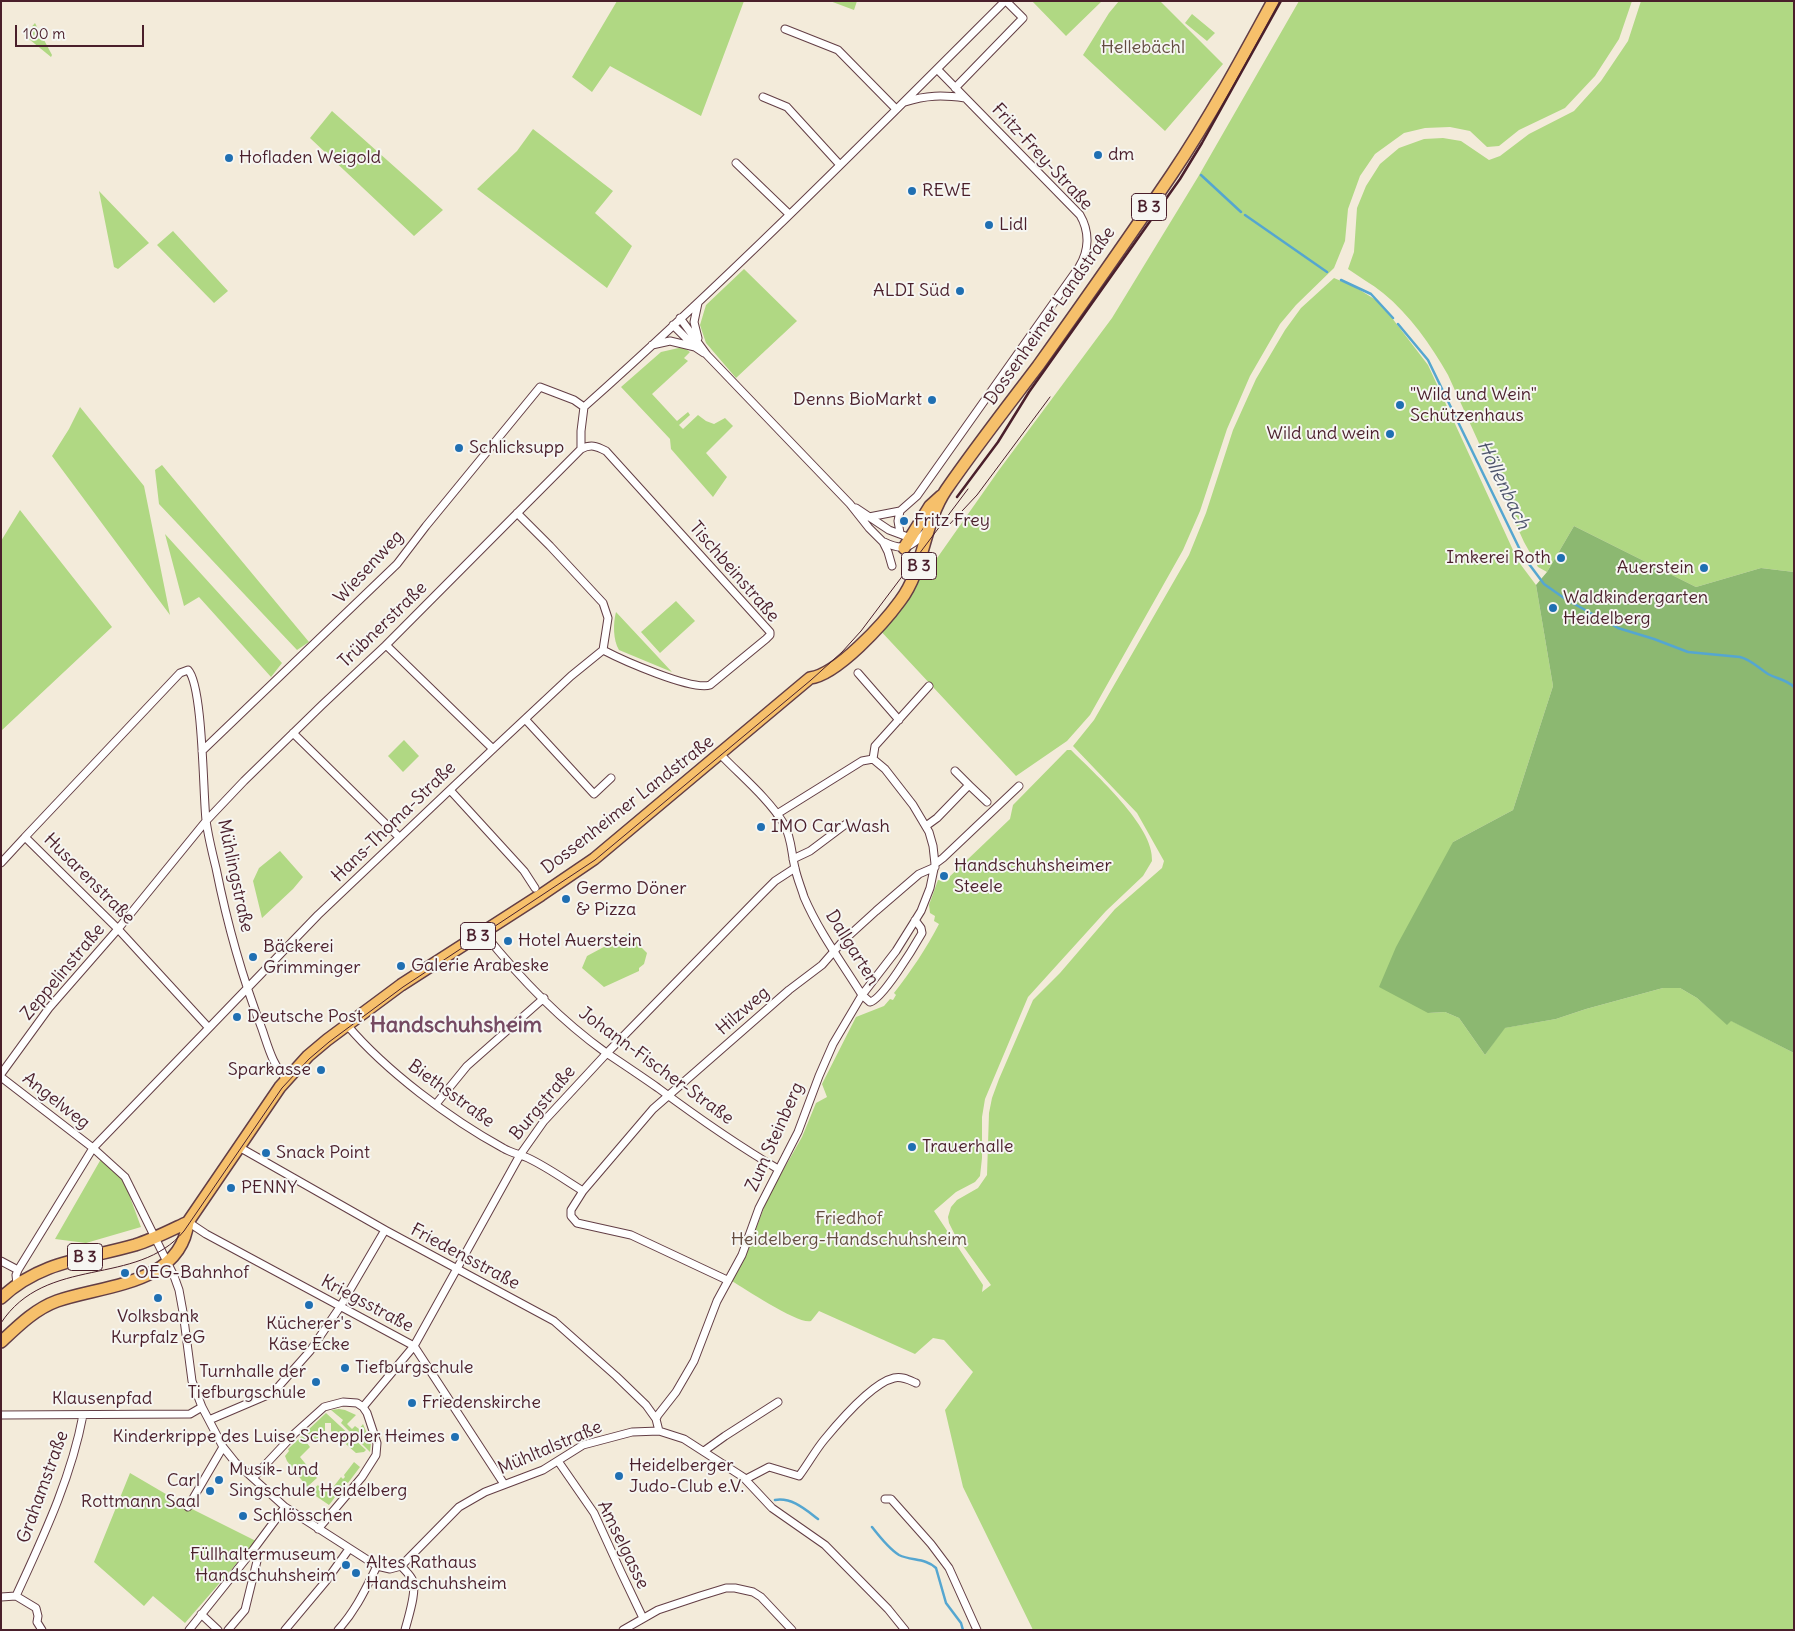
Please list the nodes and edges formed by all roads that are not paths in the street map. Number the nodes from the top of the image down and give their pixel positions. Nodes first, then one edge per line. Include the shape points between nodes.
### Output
1 (1005, 1) edge
2 (1273, 1) edge
3 (785, 28) dead end
4 (937, 70) junction
5 (955, 88) junction
6 (763, 97) dead end
7 (965, 98) junction
8 (903, 103) junction
9 (896, 109) junction
10 (736, 163) dead end
11 (840, 164) junction
12 (789, 214) junction
13 (698, 303) junction
14 (680, 318) junction
15 (673, 325) junction
16 (697, 344) junction
17 (652, 345) junction
18 (584, 408) junction
19 (581, 449) junction
20 (944, 493) junction
21 (850, 504) junction
22 (900, 511) junction
23 (516, 513) junction
24 (869, 517) junction
25 (930, 528) junction
26 (906, 541) junction
27 (883, 542) junction
28 (892, 566) dead end
29 (900, 601) junction
30 (386, 645) junction
31 (603, 650) junction
32 (188, 670) joint
33 (858, 673) dead end
34 (929, 686) dead end
35 (525, 719) junction
36 (899, 720) junction
37 (293, 733) junction
38 (493, 749) junction
39 (202, 751) junction
40 (720, 754) junction
41 (873, 759) junction
42 (955, 771) dead end
43 (611, 778) dead end
44 (969, 785) junction
45 (1019, 786) dead end
46 (450, 790) junction
47 (987, 802) dead end
48 (777, 814) junction
49 (206, 822) junction
50 (846, 824) dead end
51 (926, 826) junction
52 (399, 837) junction
53 (25, 838) junction
54 (793, 858) junction
55 (1, 863) edge
56 (935, 865) junction
57 (795, 868) junction
58 (535, 888) dead end
59 (915, 920) junction
60 (118, 929) junction
61 (483, 932) junction
62 (834, 951) junction
63 (247, 990) junction
64 (862, 995) junction
65 (544, 998) junction
66 (347, 1025) junction
67 (208, 1027) junction
68 (607, 1053) junction
69 (1, 1076) edge
70 (286, 1079) junction
71 (668, 1096) junction
72 (436, 1104) junction
73 (240, 1147) junction
74 (93, 1148) junction
75 (520, 1155) junction
76 (778, 1169) junction
77 (583, 1192) junction
78 (188, 1222) junction
79 (385, 1230) junction
80 (155, 1238) junction
81 (1, 1261) edge
82 (168, 1262) junction
83 (456, 1269) junction
84 (18, 1270) junction
85 (727, 1280) junction
86 (17, 1284) junction
87 (1, 1298) edge
88 (340, 1307) junction
89 (1, 1342) edge
90 (414, 1346) junction
91 (916, 1383) dead end
92 (778, 1402) dead end
93 (202, 1407) junction
94 (363, 1407) junction
95 (1, 1415) edge
96 (83, 1415) junction
97 (656, 1419) junction
98 (209, 1420) junction
99 (659, 1431) junction
100 (222, 1447) junction
101 (704, 1451) junction
102 (558, 1461) junction
103 (253, 1478) junction
104 (746, 1479) junction
105 (504, 1484) junction
106 (885, 1499) dead end
107 (188, 1507) dead end
108 (285, 1507) junction
109 (318, 1529) junction
110 (349, 1549) junction
111 (253, 1550) junction
112 (377, 1566) junction
113 (401, 1566) junction
114 (16, 1596) junction
115 (1, 1597) edge
116 (201, 1614) junction
117 (643, 1618) junction
118 (42, 1630) edge
119 (189, 1630) edge
120 (218, 1630) edge
121 (228, 1630) edge
122 (284, 1630) edge
123 (338, 1630) edge
124 (404, 1630) edge
125 (623, 1630) edge
126 (792, 1630) edge
127 (904, 1630) edge
128 (976, 1630) edge

1 - 4 street
1 - 5 street via 1023,18
2 - 20 main road, Dossenheimer Landstraße / B 3 via 1172,173 1038,366
3 - 9 street via 838,50
4 - 5 street, Fritz-Frey-Straße
4 - 8 street
5 - 7 street, Fritz-Frey-Straße
6 - 11 street via 787,107
7 - 8 street via 922,96
7 - 22 street, Fritz-Frey-Straße via 1080,215 1088,236 1086,249 1082,262 917,496
8 - 9 street
9 - 11 street
10 - 12 street
11 - 12 street
12 - 13 street
13 - 14 street
13 - 16 street via 694,322
14 - 15 street
14 - 16 street
15 - 16 street
15 - 17 street
16 - 17 street via 670,341
16 - 21 street
17 - 18 street
18 - 19 street
18 - 39 street, Wiesenweg via 574,400 540,387 397,564
19 - 23 street, Trübnerstraße
19 - 31 street, Tischbeinstraße via 588,445 606,451 770,632 766,639 706,687 661,674
20 - 25 main road, Dossenheimer Landstraße / B 3
20 - 26 main road, Dossenheimer Landstraße / B 3 via 930,506
21 - 24 street
21 - 27 street
22 - 24 street
22 - 26 street via 898,520
23 - 30 street, Trübnerstraße
23 - 31 street via 603,603 608,618
24 - 26 street
25 - 26 street, Dossenheimer Landstraße
25 - 29 main road, Dossenheimer Landstraße / B 3 via 914,578
26 - 27 street via 894,547
26 - 29 main road, Dossenheimer Landstraße / B 3 via 914,558
27 - 28 street
29 - 40 main road, Dossenheimer Landstraße / B 3 via 854,652 826,673 810,678
30 - 37 street, Trübnerstraße
30 - 38 street
31 - 35 street, Hans-Thoma-Straße
32 - 39 street, Mühlingstraße via 196,691
32 - 53 street, Husarenstraße via 180,673
33 - 36 street
34 - 36 street
35 - 38 street, Hans-Thoma-Straße
35 - 43 street via 594,794
36 - 41 street via 875,746
37 - 49 street, Trübnerstraße
37 - 52 street
38 - 46 street, Hans-Thoma-Straße
39 - 49 street, Mühlingstraße
40 - 48 street
40 - 61 main road, Dossenheimer Landstraße / B 3 via 594,859
41 - 48 street via 862,761
41 - 51 street, Zum Steinberg via 885,769
42 - 44 street
44 - 47 street
44 - 51 street
45 - 56 street
46 - 52 street, Hans-Thoma-Straße
46 - 58 street via 524,871
48 - 54 street via 790,838
49 - 60 street, Zeppelinstraße
49 - 63 street, Mühlingstraße via 222,902
50 - 54 street via 810,852
51 - 56 street, Zum Steinberg via 932,839
52 - 63 street, Hans-Thoma-Straße
53 - 55 street
53 - 60 street, Husarenstraße
54 - 57 street
56 - 59 street, Zum Steinberg via 930,888
56 - 62 street, Hilzweg via 912,879
57 - 62 street, Dallgarten via 809,908
57 - 68 street, Burgstraße via 761,895
59 - 64 street, Zum Steinberg
59 - 64 street, Dallgarten via 922,933 888,985 874,1002
60 - 67 street, Husarenstraße
60 - 69 street, Zeppelinstraße via 49,1008
61 - 65 street, Johann-Fischer-Straße
61 - 66 main road, Dossenheimer Landstraße / B 3
62 - 64 street, Dallgarten
62 - 71 street, Hilzweg
63 - 67 street, Hans-Thoma-Straße
63 - 70 street, Mühlingstraße via 276,1067
64 - 76 street, Zum Steinberg via 828,1055 798,1132
65 - 68 street, Johann-Fischer-Straße
65 - 72 street via 467,1066
66 - 70 main road, Dossenheimer Landstraße / B 3 via 308,1056
66 - 72 street, Biethsstraße
67 - 74 street, Hans-Thoma-Straße
68 - 71 street, Johann-Fischer-Straße
68 - 75 street, Burgstraße via 556,1107
69 - 74 street, Angelweg
70 - 73 main road, Dossenheimer Landstraße / B 3
71 - 76 street, Johann-Fischer-Straße
71 - 77 street, Hilzweg via 646,1116
72 - 75 street, Biethsstraße via 492,1142
73 - 78 main road, Dossenheimer Landstraße / B 3
73 - 79 street, Friedensstraße
74 - 80 street, Angelweg via 125,1177
74 - 84 street, Hans-Thoma-Straße
75 - 77 street, Biethsstraße
75 - 83 street, Burgstraße
76 - 85 street, Zum Steinberg via 742,1255
77 - 85 street via 571,1213 577,1223 631,1235
78 - 80 main road, B 3
78 - 82 main road, B 3 via 184,1240
78 - 88 street, Kriegsstraße
79 - 83 street, Friedensstraße
79 - 88 street
80 - 82 street
80 - 86 main road, B 3 via 57,1264
81 - 84 street
82 - 89 main road, B 3 via 145,1276 50,1304 28,1317
82 - 93 street via 179,1290 192,1381
83 - 90 street, Burgstraße
83 - 97 street, Friedensstraße via 554,1321 616,1376
84 - 86 street
85 - 97 street, Zum Steinberg via 688,1372
86 - 87 main road, B 3
88 - 90 street, Kriegsstraße
88 - 98 street via 310,1351 275,1390
90 - 94 street, Burgstraße
90 - 105 street, Kriegsstraße
91 - 104 street via 895,1378 874,1388 836,1426 799,1476 769,1467
92 - 101 street
93 - 96 street, Klausenpfad via 190,1414
93 - 98 street
94 - 103 street via 343,1402 324,1407
94 - 109 street via 377,1443 376,1455 362,1477
95 - 96 street, Klausenpfad
96 - 114 street, Grahamstraße via 54,1513
97 - 99 street
98 - 100 street
99 - 101 street, Mühltalstraße via 676,1435
99 - 102 street, Mühltalstraße via 632,1432 584,1446
100 - 103 street
100 - 107 street
101 - 104 street, Mühltalstraße
102 - 105 street, Mühltalstraße
102 - 117 street, Amselgasse via 594,1513
103 - 108 street
104 - 127 street, Mühltalstraße via 772,1508 825,1545 888,1609
105 - 113 street, Mühltalstraße via 459,1507
106 - 128 street via 891,1498 941,1556 959,1587
108 - 109 street
108 - 111 street
109 - 110 street
110 - 112 street
110 - 122 street via 326,1582
111 - 116 street
111 - 121 street via 258,1557 249,1598 245,1610
112 - 113 street via 390,1569
112 - 123 street via 360,1602
113 - 124 street via 413,1580 414,1594
114 - 115 street
114 - 118 street via 36,1608 37,1622
116 - 119 street
116 - 120 street
117 - 125 street
117 - 126 street via 700,1596 735,1588 762,1597

